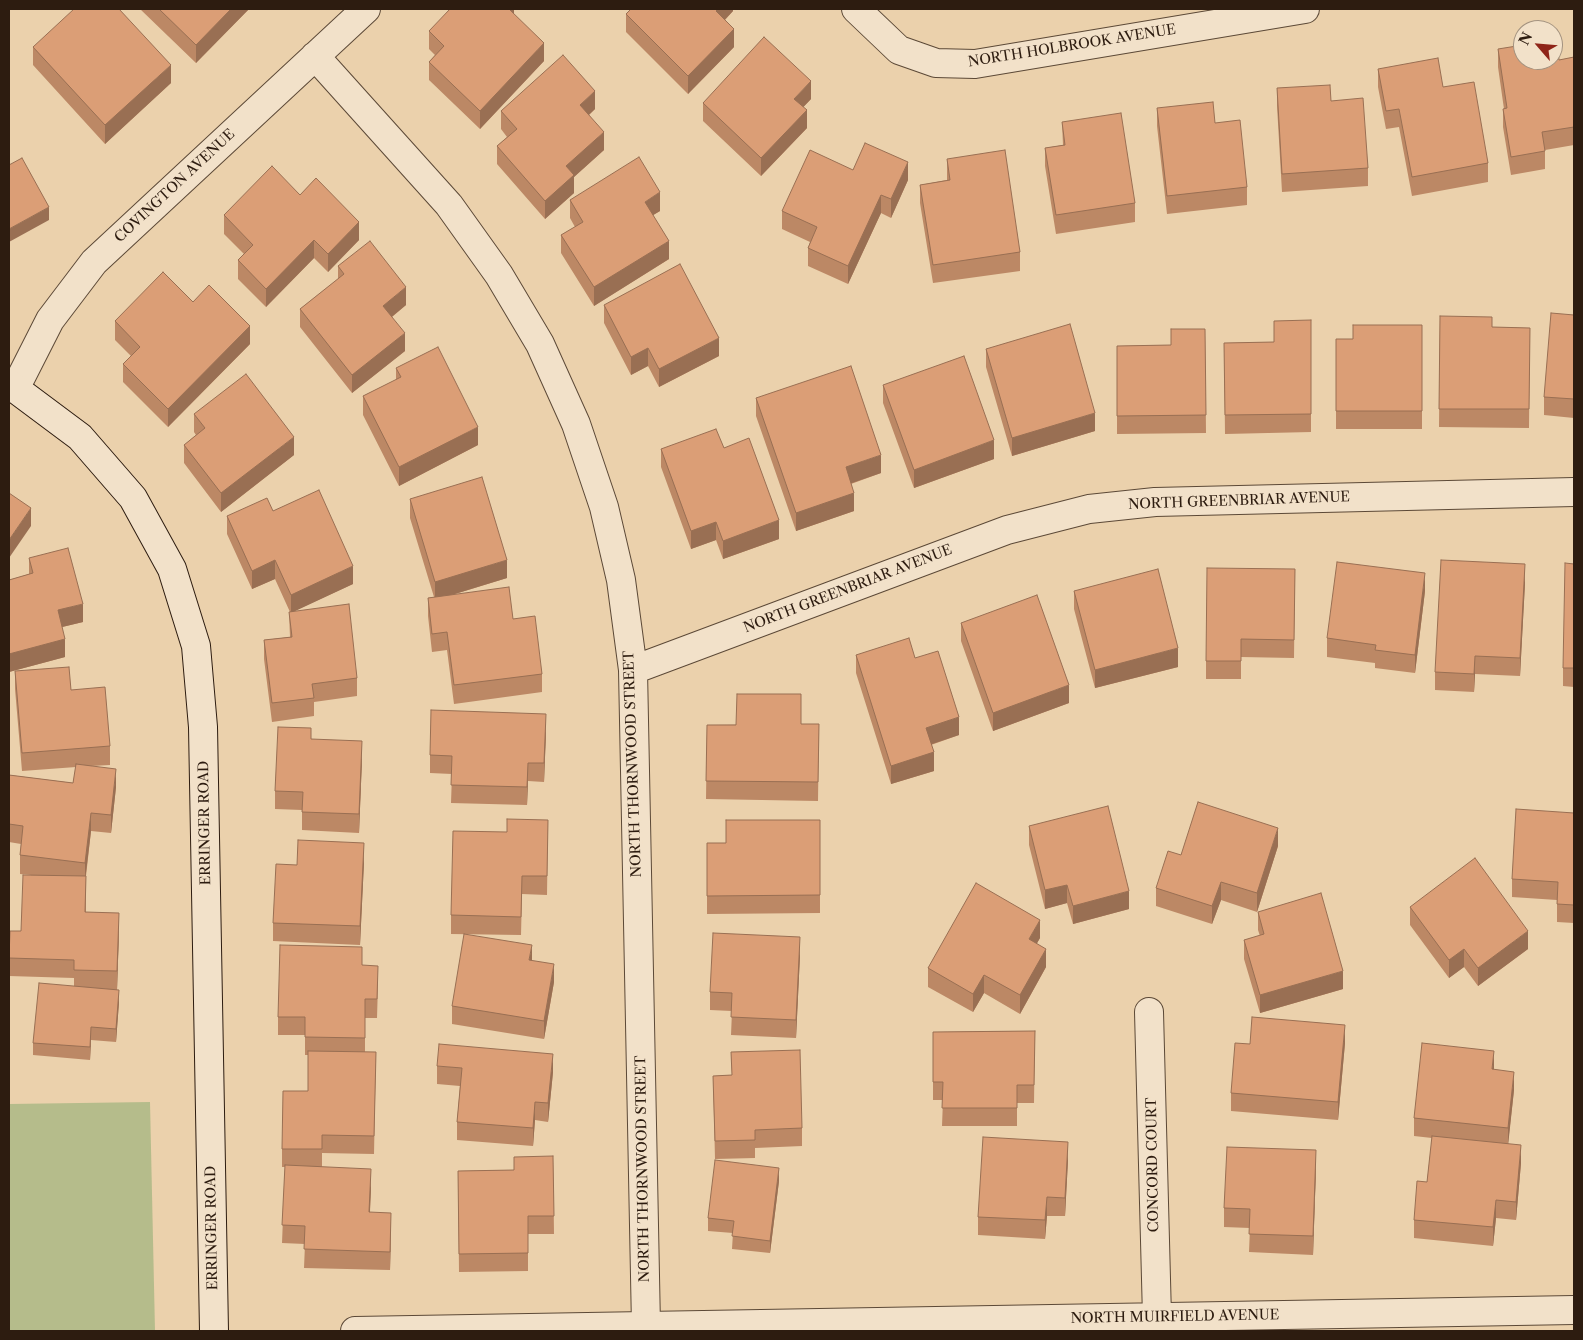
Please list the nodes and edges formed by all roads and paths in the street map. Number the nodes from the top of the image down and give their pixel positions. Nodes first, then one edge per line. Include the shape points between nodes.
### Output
1 (366, 9) edge
2 (856, 9) edge
3 (1305, 9) edge
4 (315, 56) junction
5 (12, 386) edge
6 (1574, 492) edge
7 (633, 670) junction
8 (1149, 1012) dead end
9 (1574, 1310) edge
10 (1156, 1317) junction
11 (646, 1326) junction
12 (214, 1331) edge
13 (355, 1331) edge

1 - 4 street, COVINGTON AVENUE
2 - 3 street, NORTH HOLBROOK AVENUE via 899,50 936,63 975,64
4 - 5 street, COVINGTON AVENUE via 94,262 50,320
4 - 7 street, NORTH THORNWOOD STREET via 449,205 499,275 540,344 576,424 604,508 621,580
5 - 12 street, ERRINGER ROAD via 80,437 133,498 172,569 196,646 203,726
6 - 7 street, NORTH GREENBRIAR AVENUE via 1155,502 1089,508 1007,530
7 - 11 street, NORTH THORNWOOD STREET
8 - 10 street, CONCORD COURT
9 - 10 street, NORTH MUIRFIELD AVENUE
10 - 11 street, NORTH MUIRFIELD AVENUE
11 - 13 street, NORTH MUIRFIELD AVENUE

